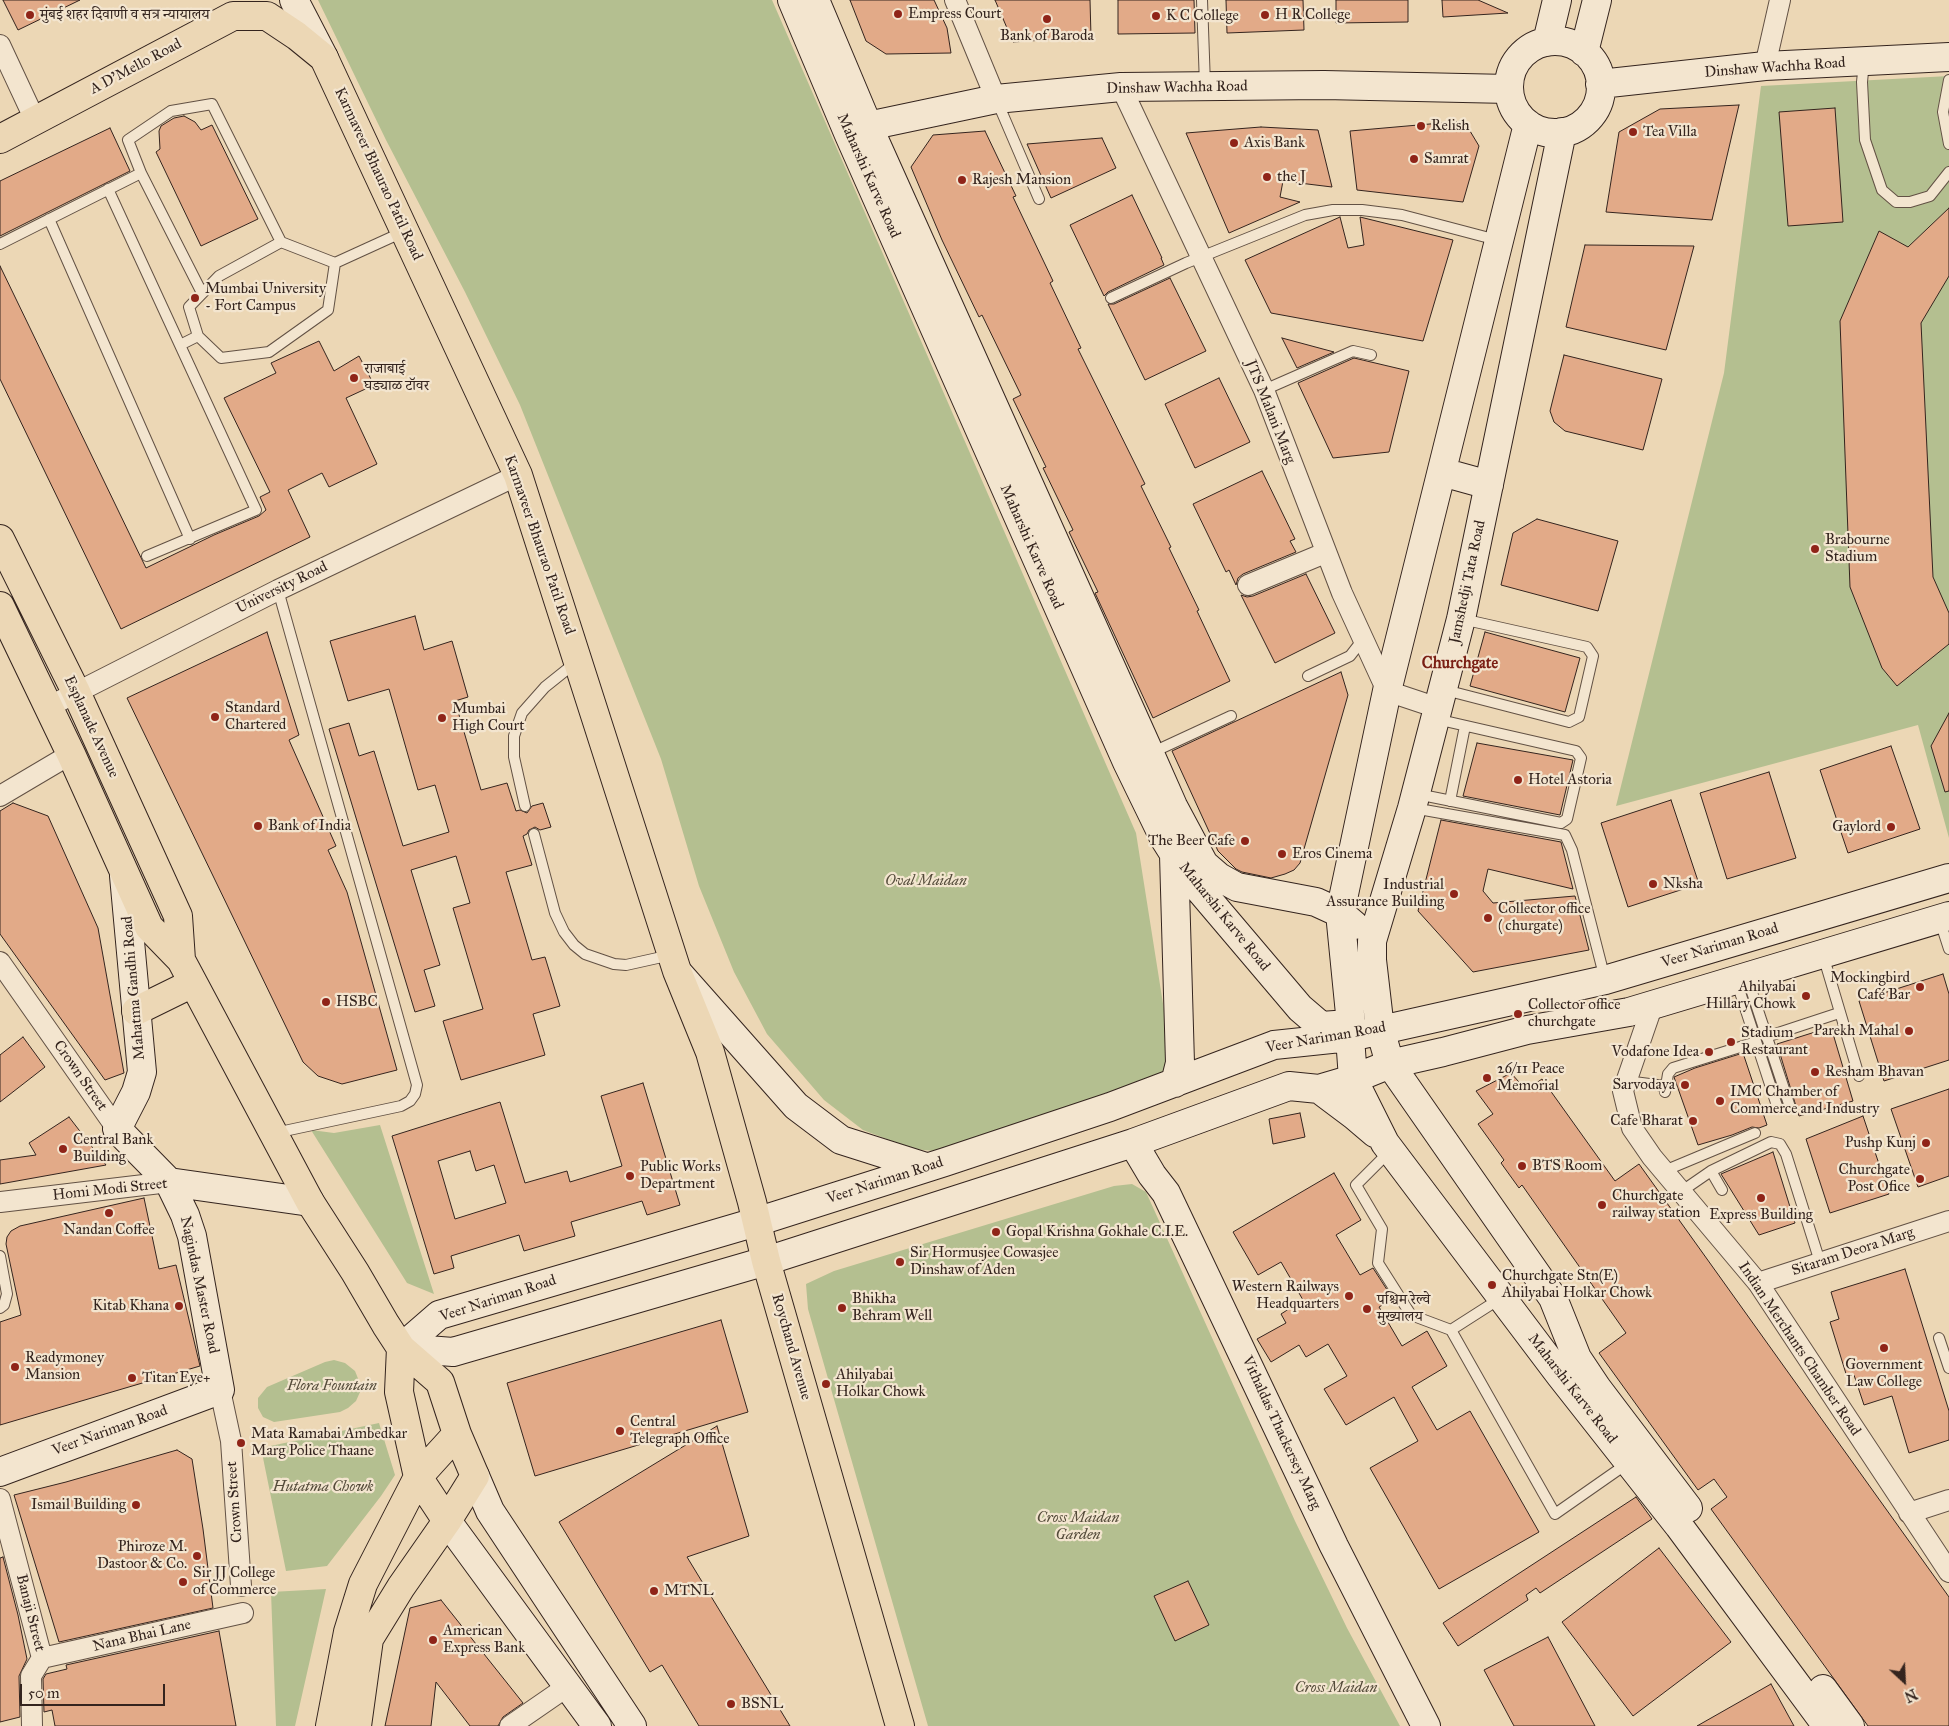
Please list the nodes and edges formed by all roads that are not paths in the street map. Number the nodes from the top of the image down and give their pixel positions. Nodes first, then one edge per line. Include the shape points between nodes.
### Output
1 (294, 0) edge
2 (792, 0) edge
3 (815, 0) edge
4 (955, 0) edge
5 (1202, 0) edge
6 (1557, 0) edge
7 (1598, 0) edge
8 (1780, 0) edge
9 (242, 8) edge
10 (1547, 42) junction
11 (0, 44) edge
12 (1584, 52) junction
13 (1949, 57) edge
14 (324, 58) junction
15 (1864, 62) junction
16 (1765, 66) junction
17 (1949, 80) edge
18 (1600, 84) junction
19 (1206, 86) junction
20 (1121, 88) junction
21 (1509, 89) junction
22 (996, 99) junction
23 (35, 120) junction
24 (1528, 124) junction
25 (859, 130) junction
26 (1562, 132) junction
27 (0, 139) edge
28 (1949, 144) edge
29 (1949, 172) edge
30 (141, 173) junction
31 (108, 189) junction
32 (1040, 199) dead end
33 (50, 219) junction
34 (404, 232) junction
35 (1498, 241) junction
36 (281, 242) junction
37 (0, 244) edge
38 (1201, 257) junction
39 (335, 263) junction
40 (202, 293) junction
41 (1111, 298) dead end
42 (198, 336) junction
43 (180, 345) junction
44 (1371, 355) dead end
45 (1264, 390) junction
46 (1442, 472) junction
47 (518, 475) junction
48 (1489, 485) junction
49 (0, 539) edge
50 (190, 540) junction
51 (1325, 553) junction
52 (147, 556) dead end
53 (1248, 585) dead end
54 (278, 590) junction
55 (0, 606) edge
56 (1462, 619) junction
57 (1364, 638) junction
58 (578, 660) junction
59 (1308, 676) dead end
60 (1387, 690) junction
61 (76, 692) junction
62 (1439, 706) junction
63 (48, 707) junction
64 (1231, 716) dead end
65 (1465, 726) junction
66 (71, 754) junction
67 (1150, 754) junction
68 (120, 789) junction
69 (0, 796) edge
70 (92, 801) junction
71 (1414, 801) junction
72 (1450, 801) junction
73 (525, 806) dead end
74 (534, 834) dead end
75 (1174, 854) junction
76 (124, 872) junction
77 (1949, 878) edge
78 (1340, 913) junction
79 (1944, 918) edge
80 (1372, 941) junction
81 (1949, 949) edge
82 (1822, 953) junction
83 (0, 962) edge
84 (674, 963) junction
85 (187, 971) junction
86 (1741, 978) junction
87 (1605, 980) junction
88 (1653, 1004) junction
89 (136, 1011) junction
90 (1839, 1013) junction
91 (1380, 1029) junction
92 (1351, 1030) junction
93 (1761, 1040) junction
94 (1390, 1064) junction
95 (1859, 1076) dead end
96 (1353, 1079) junction
97 (1626, 1082) junction
98 (1175, 1083) junction
99 (1319, 1089) junction
100 (1790, 1106) dead end
101 (1778, 1109) dead end
102 (117, 1129) junction
103 (1755, 1133) dead end
104 (273, 1134) junction
105 (1133, 1143) junction
106 (1388, 1146) junction
107 (926, 1167) junction
108 (1664, 1170) junction
109 (1711, 1171) junction
110 (169, 1182) junction
111 (1722, 1190) dead end
112 (1682, 1191) junction
113 (0, 1202) edge
114 (310, 1202) junction
115 (1949, 1221) edge
116 (756, 1222) junction
117 (0, 1256) edge
118 (766, 1261) junction
119 (1820, 1262) junction
120 (1758, 1283) junction
121 (1502, 1298) junction
122 (0, 1308) edge
123 (1451, 1330) junction
124 (1939, 1338) dead end
125 (401, 1348) junction
126 (1949, 1368) edge
127 (220, 1390) junction
128 (457, 1434) junction
129 (1629, 1463) junction
130 (0, 1472) edge
131 (418, 1477) junction
132 (476, 1478) junction
133 (0, 1499) edge
134 (1949, 1500) edge
135 (1909, 1513) junction
136 (448, 1522) junction
137 (1949, 1572) edge
138 (241, 1586) dead end
139 (243, 1613) dead end
140 (42, 1658) junction
141 (568, 1686) junction
142 (32, 1726) edge
143 (330, 1726) edge
144 (357, 1726) edge
145 (510, 1726) edge
146 (598, 1726) edge
147 (632, 1726) edge
148 (900, 1726) edge
149 (1426, 1726) edge
150 (1827, 1726) edge
151 (1850, 1726) edge

1 - 14 main road, Karmaveer Bhaurao Patil Road
2 - 25 main road, Maharshi Karve Road
3 - 25 main road, Maharshi Karve Road
4 - 22 street
5 - 19 lane
6 - 10 main road
7 - 12 main road
8 - 16 street
9 - 14 main road, A D'Mello Road via 268,16
9 - 23 main road, A D'Mello Road
10 - 12 main road via 1562,42
10 - 21 main road via 1522,55 1514,66
11 - 23 street
12 - 18 main road via 1596,66
13 - 15 main road, Dinshaw Wachha Road
14 - 34 main road, Karmaveer Bhaurao Patil Road
15 - 16 main road, Dinshaw Wachha Road
15 - 29 lane via 1865,140 1882,190 1896,202 1910,202 1930,196
16 - 18 main road, Dinshaw Wachha Road
17 - 28 lane via 1943,112
18 - 26 main road via 1596,108 1576,128
19 - 20 main road, Dinshaw Wachha Road
19 - 21 main road, Dinshaw Wachha Road
20 - 22 main road, Dinshaw Wachha Road
20 - 38 street, JTS Malani Marg
21 - 24 main road via 1514,108
22 - 25 main road, Dinshaw Wachha Road
22 - 32 lane
23 - 27 main road, A D'Mello Road
24 - 26 main road via 1547,132
24 - 35 main road
25 - 67 main road, Maharshi Karve Road
25 - 75 main road, Maharshi Karve Road via 1127,762
26 - 48 main road, Jamshedji Tata Road
30 - 31 lane
30 - 36 lane via 128,140 171,111 212,104
30 - 40 lane
31 - 33 lane
31 - 43 lane
33 - 37 lane
33 - 50 lane
34 - 39 lane
34 - 47 main road, Karmaveer Bhaurao Patil Road
35 - 38 lane via 1402,215 1333,210 1305,215
35 - 46 main road
36 - 39 lane
36 - 40 lane via 219,276
38 - 41 lane
38 - 45 street, JTS Malani Marg
39 - 42 lane via 328,310 269,352 220,358
40 - 42 lane via 189,307
42 - 43 lane
43 - 50 lane via 256,510
44 - 45 lane via 1353,351
45 - 51 street, JTS Malani Marg
46 - 48 main road
46 - 60 main road
47 - 54 street, University Road
47 - 58 main road, Karmaveer Bhaurao Patil Road
48 - 56 main road, Jamshedji Tata Road
49 - 61 main road, Esplanade Avenue
50 - 52 lane
51 - 53 street
51 - 57 street, JTS Malani Marg
54 - 61 street, University Road
54 - 104 lane via 417,1085 410,1101 401,1106
55 - 63 main road
56 - 62 main road, Jamshedji Tata Road
56 - 62 lane via 1587,646 1593,656 1578,717 1569,722
57 - 59 lane via 1350,656
57 - 60 street, JTS Malani Marg
58 - 73 lane via 545,687 522,714 514,736 514,756
58 - 84 main road, Karmaveer Bhaurao Patil Road
60 - 62 street
60 - 78 main road
61 - 63 street, University Road
61 - 68 main road, Esplanade Avenue
62 - 65 lane
62 - 71 main road, Jamshedji Tata Road
63 - 66 main road
64 - 67 lane
65 - 72 lane
65 - 72 lane via 1576,751 1580,758 1566,819 1561,823
66 - 69 street
66 - 70 main road
67 - 78 main road, Maharshi Karve Road via 1204,864 1218,877 1237,887 1316,902
68 - 70 main road
68 - 85 main road, Esplanade Avenue via 178,916
70 - 76 main road
71 - 72 lane
71 - 80 main road, Jamshedji Tata Road
71 - 87 lane via 1564,835 1572,850
74 - 84 lane via 555,913 574,945 602,961 626,965
75 - 92 main road, Maharshi Karve Road via 1188,876 1300,1008 1321,1026
75 - 98 main road via 1180,1063
76 - 85 main road via 149,927
76 - 89 main road, Mahatma Gandhi Road
77 - 87 main road, Veer Nariman Road
78 - 80 main road
78 - 92 main road
79 - 81 lane
79 - 82 main road
80 - 91 main road, Jamshedji Tata Road
82 - 86 main road
82 - 90 lane
83 - 102 street, Crown Street
84 - 107 main road via 796,1106 842,1140
84 - 116 main road, Roychand Avenue via 710,1052
85 - 89 main road
85 - 104 main road
86 - 88 main road
86 - 93 lane
87 - 91 main road, Veer Nariman Road
88 - 94 main road via 1629,1012 1527,1030
88 - 97 street, Indian Merchants Chamber Road
89 - 102 main road, Mahatma Gandhi Road via 142,1072 136,1092
90 - 93 lane
90 - 95 lane
91 - 92 main road, Veer Nariman Road
91 - 94 main road, Maharshi Karve Road
92 - 96 main road, Maharshi Karve Road
92 - 98 main road, Veer Nariman Road via 1274,1045
93 - 97 lane via 1673,1068 1668,1074 1665,1089
93 - 100 lane
93 - 101 lane
94 - 96 main road
94 - 151 main road, Maharshi Karve Road via 1553,1298 1576,1358 1596,1388
96 - 99 main road
96 - 106 main road, Maharshi Karve Road
97 - 108 street, Indian Merchants Chamber Road via 1623,1091 1632,1128
98 - 107 main road, Veer Nariman Road
99 - 105 main road via 1289,1086
99 - 106 main road
102 - 110 main road, Crown Street
103 - 108 lane
104 - 114 main road
105 - 118 main road
105 - 149 main road, Vithaldas Thackersey Marg via 1166,1193 1334,1546
106 - 121 main road, Maharshi Karve Road
106 - 123 lane via 1356,1185 1382,1229 1378,1263 1411,1315
107 - 116 main road, Veer Nariman Road
108 - 112 street, Indian Merchants Chamber Road
109 - 111 lane
109 - 112 lane
109 - 119 lane via 1771,1142 1780,1144
110 - 113 street, Homi Modi Street
110 - 114 main road, Homi Modi Street
110 - 127 main road, Nagindas Master Road via 192,1236
112 - 120 street, Indian Merchants Chamber Road
114 - 125 main road
115 - 119 street, Sitaram Deora Marg
116 - 118 main road, Roychand Avenue
116 - 125 main road, Veer Nariman Road via 439,1315
117 - 122 lane via 7,1294
118 - 125 main road via 453,1352
118 - 148 main road, Roychand Avenue
119 - 120 street, Sitaram Deora Marg
120 - 135 street, Indian Merchants Chamber Road
121 - 123 lane
121 - 129 main road, Maharshi Karve Road
123 - 129 lane via 1555,1514
124 - 126 lane
125 - 128 main road via 440,1382
125 - 131 main road via 399,1392
127 - 130 main road, Veer Nariman Road
127 - 138 street, Crown Street via 231,1441
128 - 131 main road
128 - 132 main road
129 - 150 main road, Maharshi Karve Road
131 - 136 main road
131 - 143 main road via 364,1584 348,1632
132 - 136 main road
132 - 147 main road via 490,1511
133 - 140 street, Banaji Street
134 - 135 street
135 - 137 street, Indian Merchants Chamber Road
136 - 141 main road
136 - 144 main road via 401,1587 369,1639
139 - 140 street, Nana Bhai Lane
140 - 142 street, Banaji Street via 31,1676
141 - 145 street
141 - 146 main road

